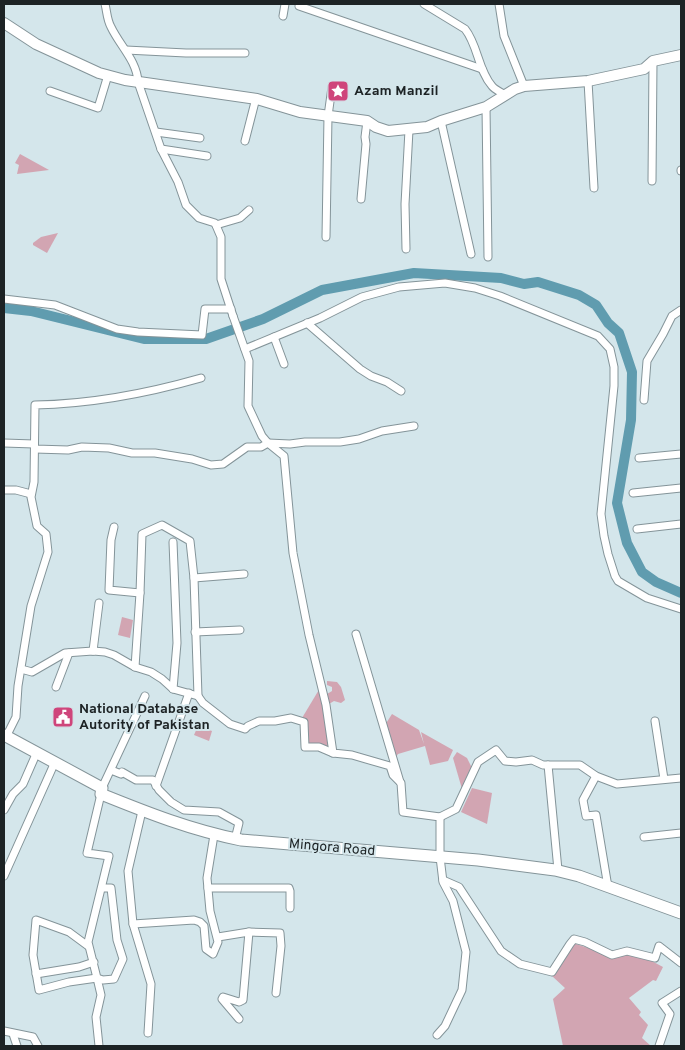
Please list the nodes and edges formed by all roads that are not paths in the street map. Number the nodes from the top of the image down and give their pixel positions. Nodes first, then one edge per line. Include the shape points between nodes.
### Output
1 (106, 4) edge
2 (285, 4) edge
3 (424, 4) edge
4 (499, 4) edge
5 (299, 6) dead end
6 (283, 16) dead end
7 (4, 23) edge
8 (126, 50) junction
9 (245, 53) dead end
10 (681, 55) edge
11 (653, 61) junction
12 (482, 69) junction
13 (108, 75) junction
14 (588, 81) junction
15 (138, 82) junction
16 (524, 86) junction
17 (332, 87) dead end
18 (50, 91) dead end
19 (505, 95) junction
20 (256, 98) junction
21 (486, 107) junction
22 (328, 116) junction
23 (367, 121) junction
24 (440, 121) junction
25 (409, 130) junction
26 (156, 132) junction
27 (200, 138) dead end
28 (245, 141) dead end
29 (161, 149) junction
30 (207, 156) dead end
31 (652, 181) dead end
32 (594, 188) dead end
33 (361, 199) dead end
34 (249, 210) dead end
35 (216, 225) junction
36 (326, 237) dead end
37 (406, 249) dead end
38 (471, 254) dead end
39 (488, 258) dead end
40 (4, 299) edge
41 (681, 310) edge
42 (232, 313) junction
43 (307, 323) junction
44 (274, 337) junction
45 (244, 346) junction
46 (284, 364) dead end
47 (201, 378) dead end
48 (401, 390) dead end
49 (644, 400) dead end
50 (414, 426) dead end
51 (4, 443) edge
52 (268, 443) junction
53 (34, 444) junction
54 (681, 454) edge
55 (639, 458) dead end
56 (681, 488) edge
57 (4, 490) edge
58 (634, 493) dead end
59 (31, 494) junction
60 (681, 524) edge
61 (114, 527) dead end
62 (637, 529) dead end
63 (173, 542) dead end
64 (244, 574) dead end
65 (194, 578) junction
66 (140, 593) junction
67 (99, 603) dead end
68 (681, 609) edge
69 (240, 630) dead end
70 (195, 632) junction
71 (356, 634) dead end
72 (93, 650) junction
73 (69, 652) junction
74 (135, 667) junction
75 (20, 669) junction
76 (56, 687) dead end
77 (173, 689) junction
78 (189, 693) junction
79 (145, 696) dead end
80 (198, 696) junction
81 (655, 721) dead end
82 (5, 736) edge
83 (37, 752) junction
84 (333, 753) junction
85 (55, 762) junction
86 (548, 766) junction
87 (111, 770) junction
88 (596, 776) junction
89 (681, 778) edge
90 (664, 779) junction
91 (401, 784) junction
92 (156, 786) junction
93 (102, 791) junction
94 (4, 810) edge
95 (142, 811) junction
96 (440, 817) junction
97 (681, 833) edge
98 (214, 835) junction
99 (644, 837) dead end
100 (235, 839) junction
101 (440, 857) junction
102 (558, 870) junction
103 (4, 876) edge
104 (443, 880) junction
105 (608, 887) junction
106 (102, 888) junction
107 (208, 888) junction
108 (290, 908) dead end
109 (681, 913) edge
110 (133, 924) junction
111 (249, 932) junction
112 (218, 937) junction
113 (88, 946) junction
114 (94, 962) junction
115 (681, 963) edge
116 (36, 974) junction
117 (97, 978) junction
118 (681, 991) edge
119 (276, 993) dead end
120 (239, 1019) dead end
121 (4, 1031) edge
122 (148, 1033) dead end
123 (13, 1034) junction
124 (437, 1036) dead end
125 (18, 1046) edge
126 (38, 1046) edge
127 (99, 1046) edge
128 (659, 1046) edge

1 - 8 street via 108,20
2 - 6 street
3 - 12 street via 465,29
4 - 16 street via 506,42
5 - 12 street
7 - 13 main road via 36,44
8 - 9 street
8 - 15 street via 137,71
10 - 11 main road
11 - 14 main road via 644,69
11 - 31 street
12 - 19 street via 492,87
13 - 15 main road
13 - 18 street via 98,108
14 - 16 main road
14 - 32 street
15 - 20 main road
15 - 26 street
16 - 19 main road
17 - 22 street
19 - 21 main road
20 - 22 main road via 300,112
20 - 28 street
21 - 24 main road
21 - 39 street
22 - 23 main road
22 - 36 street
23 - 25 main road via 388,131
23 - 33 street
24 - 25 main road
24 - 38 street
25 - 37 street
26 - 27 street
26 - 29 street
29 - 30 street
29 - 35 street via 186,205 199,218
34 - 35 street via 240,218
35 - 42 street via 221,237 222,279
40 - 42 street via 55,305 117,329 138,332 202,335 204,309
41 - 49 street via 672,316 647,361
42 - 45 street
43 - 44 street
43 - 48 street via 360,369
43 - 68 street via 382,291 445,283 500,296 598,336 610,349 614,367 601,514 609,560 618,581 647,598
44 - 45 street
44 - 46 street
45 - 52 street via 249,361 248,406
47 - 53 street via 135,395 35,406
50 - 52 street via 340,442
51 - 53 street
52 - 53 street via 261,447 247,447 222,464 211,465 155,453 82,447 35,449
52 - 84 street via 284,456 293,553 326,705
53 - 59 street
54 - 55 street
56 - 58 street
57 - 59 street
59 - 75 street via 37,526 46,534 48,552 31,606
60 - 62 street
61 - 66 street via 109,590
63 - 77 street via 177,643
64 - 65 street
65 - 66 street via 190,541 162,525 142,534
65 - 70 street
66 - 74 street
67 - 72 street
69 - 70 street
70 - 80 street
71 - 91 street
72 - 73 street
72 - 74 street via 114,655
73 - 75 street via 32,672
73 - 76 street
74 - 77 street via 156,676
75 - 82 street via 16,717
77 - 78 street
78 - 80 street
78 - 92 street
79 - 87 street
80 - 84 street via 234,727 245,729 259,721 291,718 304,722 305,747 319,747
81 - 90 street
82 - 83 main road, Mingora Road
83 - 85 main road, Mingora Road
83 - 94 street via 24,784 13,794
84 - 91 street via 390,766
85 - 93 main road, Mingora Road
85 - 103 street
86 - 88 street via 580,765
86 - 96 street via 532,760 505,761 496,750 478,762 456,810
86 - 102 street
87 - 92 street via 136,780 153,780
87 - 93 street
88 - 90 street via 618,784
88 - 105 street via 583,800 586,816 596,815
89 - 90 street
91 - 96 street via 403,812
92 - 100 street via 184,810 219,812 239,823
93 - 95 main road, Mingora Road
93 - 106 street via 88,853 109,856
95 - 98 main road, Mingora Road
95 - 110 street via 128,871
96 - 101 street
97 - 99 street
98 - 100 main road, Mingora Road
98 - 107 street
100 - 101 main road, Mingora Road
101 - 102 main road, Mingora Road
101 - 104 street
102 - 105 main road, Mingora Road
104 - 115 street via 459,887 501,951 520,964 552,972 574,939 612,955 627,951 655,958 659,946
104 - 124 street via 453,901 466,952 462,990
105 - 109 main road, Mingora Road
106 - 113 street
106 - 117 street via 111,888 117,940 123,959 114,979
107 - 108 street via 288,888
107 - 112 street via 210,911
110 - 112 street via 200,922 204,926 206,949 214,954
110 - 122 street via 151,984
111 - 112 street
111 - 119 street via 280,934
111 - 120 street via 242,1000 224,997 222,1000
113 - 114 street
113 - 116 street via 69,932 36,920 33,955
114 - 116 street
114 - 117 street
116 - 117 street via 39,990
117 - 127 street via 101,995 96,1017
118 - 128 street via 662,1003 670,1014
121 - 123 street
123 - 125 street
123 - 126 street via 33,1037

